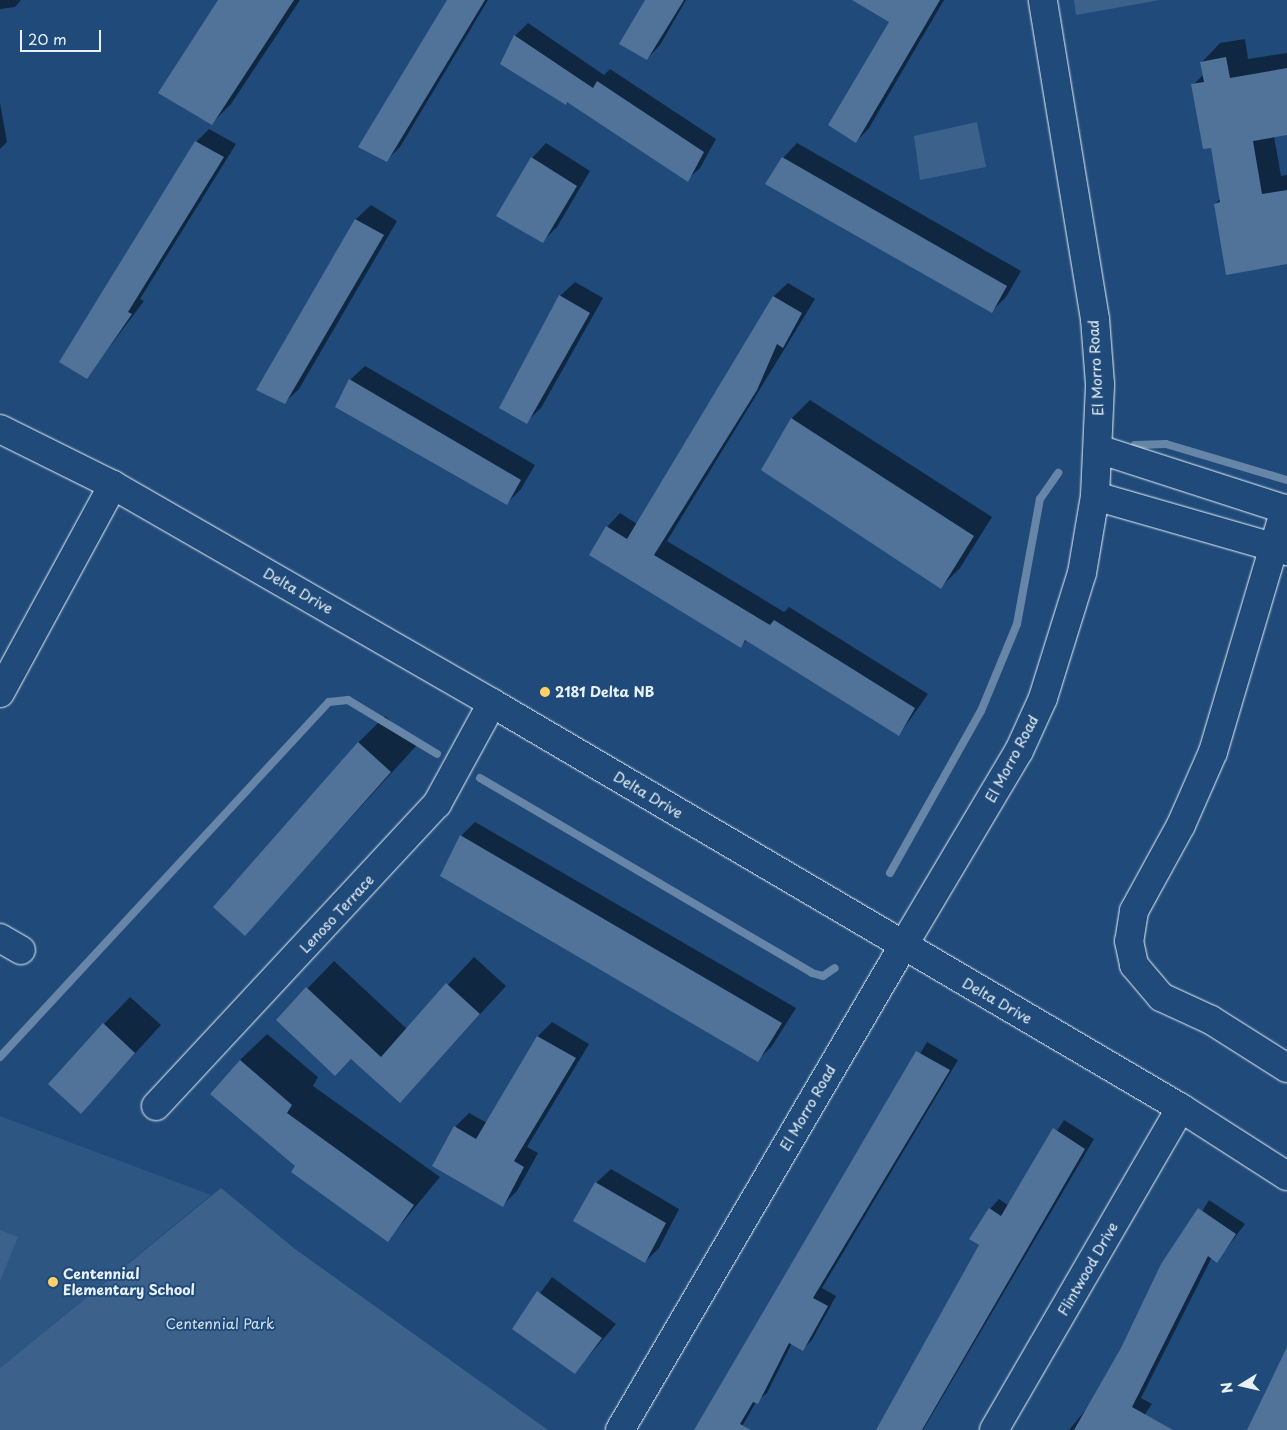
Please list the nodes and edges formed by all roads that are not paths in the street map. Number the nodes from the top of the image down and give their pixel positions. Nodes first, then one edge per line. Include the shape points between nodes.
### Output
1 (1043, 0) edge
2 (0, 429) edge
3 (1098, 449) junction
4 (113, 485) junction
5 (1095, 496) junction
6 (1286, 509) edge
7 (1280, 548) edge
8 (10, 653) edge
9 (0, 693) edge
10 (492, 704) junction
11 (902, 946) junction
12 (1287, 1068) edge
13 (156, 1106) dead end
14 (1182, 1108) junction
15 (1287, 1176) edge
16 (620, 1430) edge
17 (994, 1430) edge

1 - 3 street, El Morro Road via 1088,261 1100,384
2 - 4 street, Delta Drive
3 - 5 street, El Morro Road
3 - 6 street
4 - 8 street
4 - 10 street, Delta Drive
5 - 7 street
5 - 11 street, El Morro Road via 1082,573 1043,698 1019,751
6 - 7 street
7 - 12 street via 1213,752 1181,825 1134,911 1129,941 1134,965 1161,997 1211,1020
8 - 9 street
10 - 11 street, Delta Drive
10 - 13 street, Lenoso Terrace via 437,804
11 - 14 street, Delta Drive
11 - 16 street, El Morro Road
14 - 15 street, Delta Drive
14 - 17 street, Flintwood Drive

